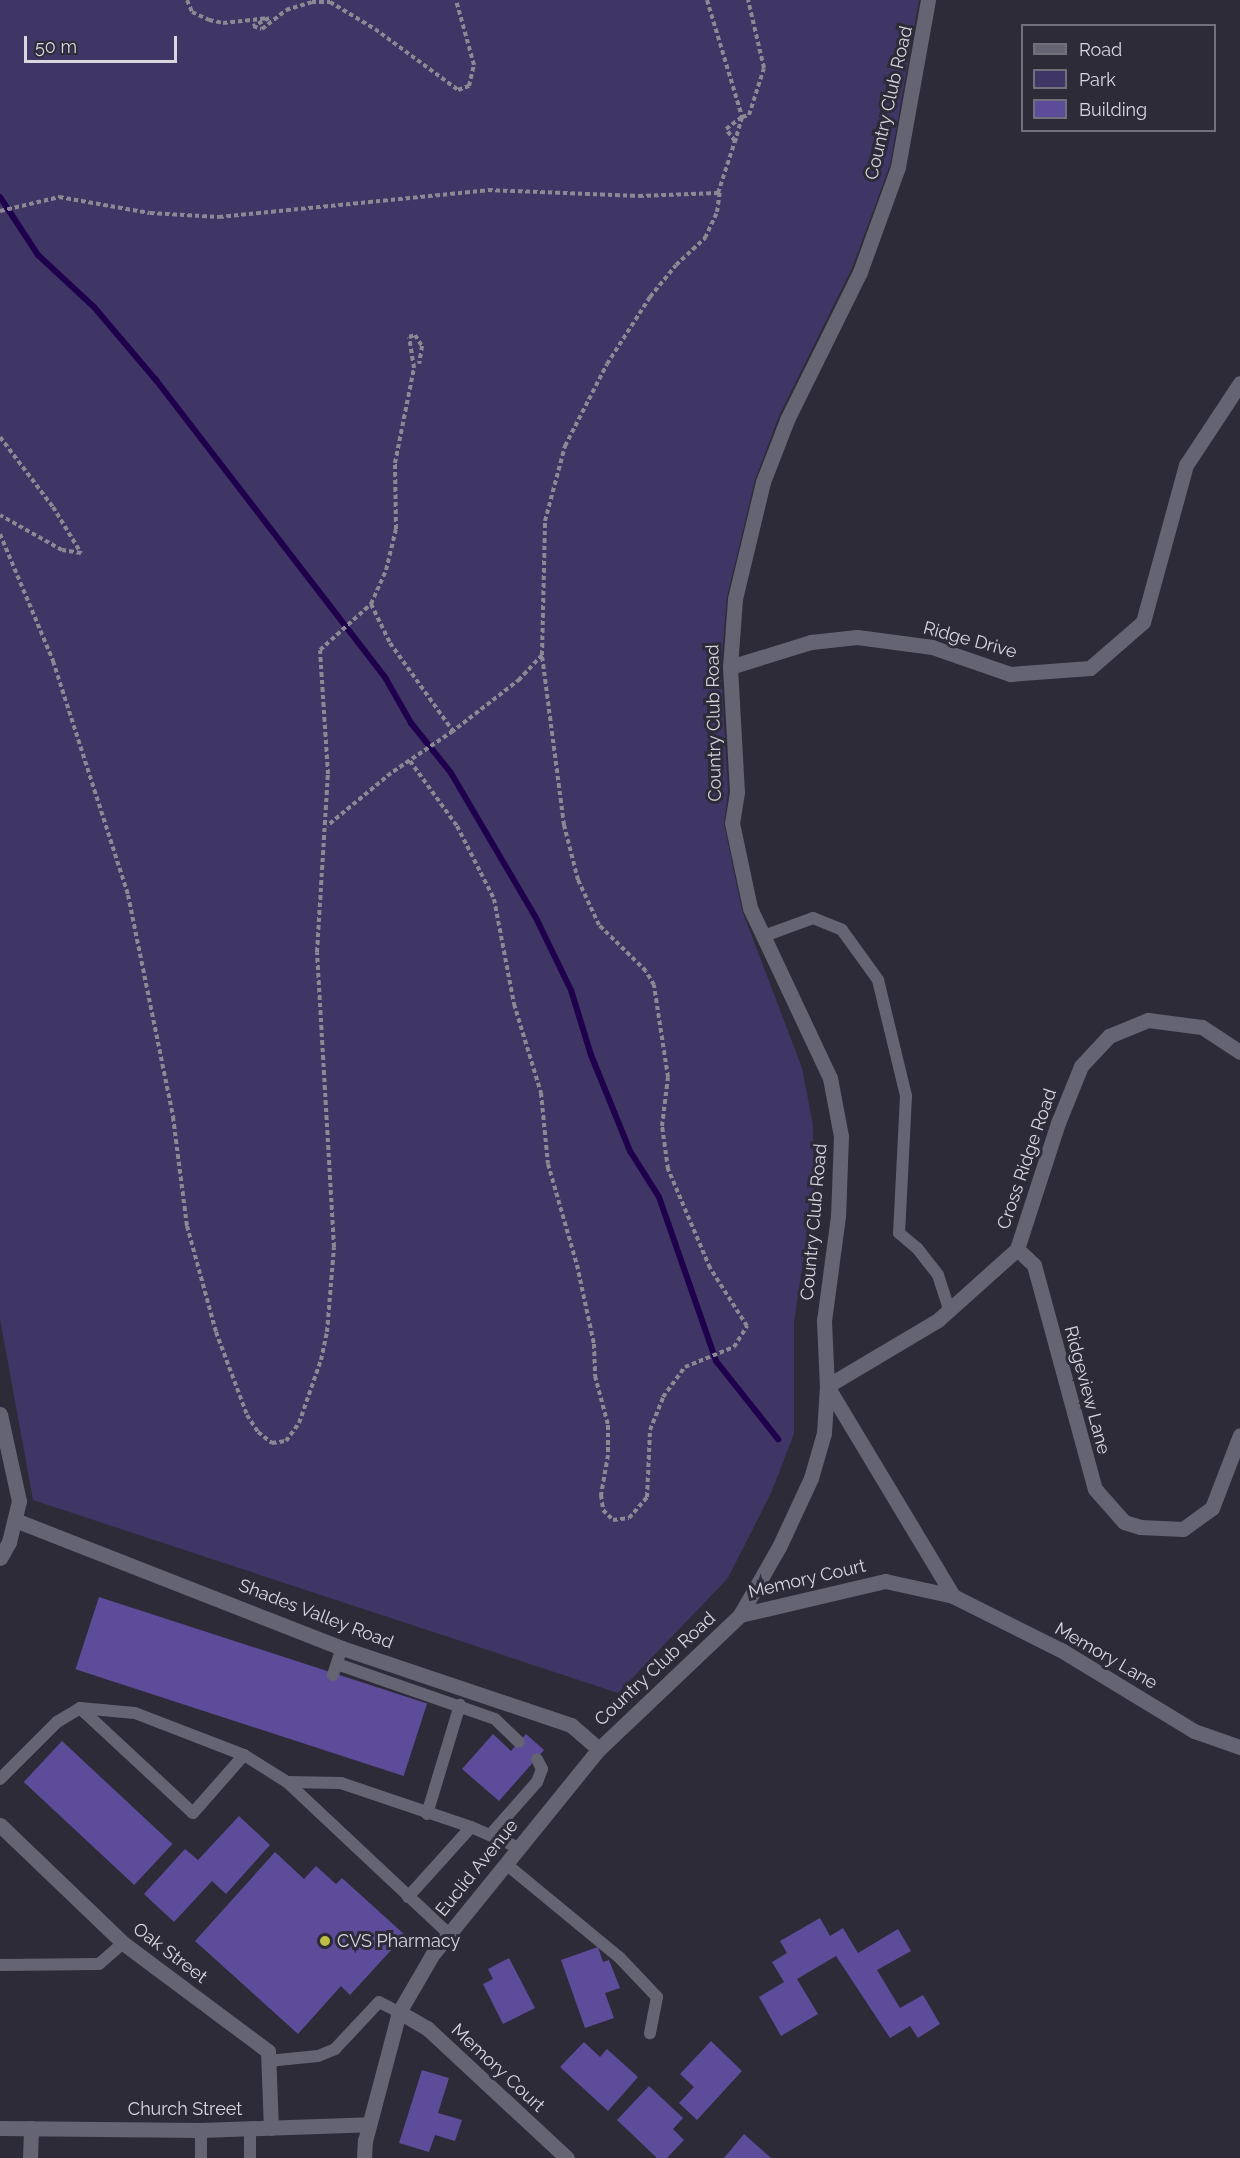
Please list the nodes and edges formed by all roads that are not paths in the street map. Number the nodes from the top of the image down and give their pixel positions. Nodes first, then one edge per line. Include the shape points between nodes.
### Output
1 (928, 0) edge
2 (1240, 383) edge
3 (730, 667) junction
4 (764, 936) junction
5 (1240, 1052) edge
6 (1017, 1249) junction
7 (950, 1311) junction
8 (827, 1386) junction
9 (0, 1414) edge
10 (1240, 1435) edge
11 (15, 1520) junction
12 (0, 1558) edge
13 (953, 1596) junction
14 (740, 1615) junction
15 (342, 1648) junction
16 (460, 1705) junction
17 (80, 1708) junction
18 (519, 1742) dead end
19 (1240, 1747) edge
20 (598, 1749) junction
21 (244, 1755) junction
22 (537, 1759) dead end
23 (0, 1779) edge
24 (287, 1782) junction
25 (427, 1814) junction
26 (0, 1825) edge
27 (471, 1827) junction
28 (491, 1834) junction
29 (519, 1848) junction
30 (506, 1864) junction
31 (408, 1897) junction
32 (449, 1934) junction
33 (123, 1943) junction
34 (0, 1965) edge
35 (399, 2012) junction
36 (650, 2033) dead end
37 (268, 2061) junction
38 (369, 2124) junction
39 (0, 2128) edge
40 (31, 2128) junction
41 (271, 2128) junction
42 (250, 2129) junction
43 (201, 2130) junction
44 (30, 2158) edge
45 (201, 2158) edge
46 (250, 2158) edge
47 (364, 2158) edge
48 (567, 2158) edge

1 - 3 street, Country Club Road via 898,167 860,272 787,420 764,482 735,598
2 - 3 street, Ridge Drive via 1186,465 1143,622 1090,668 1010,674 932,647 857,637 812,642
3 - 4 street, Country Club Road via 736,792 732,823 750,908
4 - 7 lane via 813,918 842,930 878,980 906,1096 898,1233 917,1248 938,1275
4 - 8 street, Country Club Road via 830,1078 841,1136 838,1216 824,1321
5 - 6 street, Cross Ridge Road via 1202,1028 1148,1020 1109,1036 1081,1066
6 - 7 street, Cross Ridge Road
6 - 10 street, Ridgeview Lane via 1034,1265 1095,1489 1124,1522 1140,1527 1183,1529 1212,1508
7 - 8 street, Cross Ridge Road
8 - 13 street, Country Club Road
8 - 14 street, Country Club Road via 824,1433 811,1478 779,1547
9 - 11 street via 19,1501
11 - 12 street
11 - 15 street, Shades Valley Road
13 - 14 street, Memory Court via 885,1581
13 - 19 street, Memory Lane via 1061,1650 1194,1731
14 - 20 street, Country Club Road
15 - 16 lane via 335,1670
15 - 20 street, Shades Valley Road via 571,1725
16 - 18 lane via 495,1719
16 - 25 lane
17 - 21 lane via 135,1713
17 - 21 lane via 193,1813
17 - 23 lane via 57,1722
20 - 29 street, Euclid Avenue
21 - 24 lane
22 - 28 lane via 542,1769 537,1782
24 - 25 lane via 341,1783
24 - 31 lane
25 - 27 lane
26 - 33 street, Oak Street
27 - 28 lane
27 - 31 lane
28 - 29 lane
29 - 30 street, Euclid Avenue
30 - 32 street, Euclid Avenue
30 - 36 lane via 619,1957 657,1997
31 - 32 lane
32 - 35 street, Euclid Avenue via 432,1954
33 - 34 lane via 99,1964
33 - 37 street, Oak Street via 268,2051
35 - 37 lane via 380,2002 336,2049 318,2056
35 - 38 street, Euclid Avenue
35 - 48 street, Memory Court via 427,2028
37 - 41 street
38 - 41 street, Church Street
38 - 47 street, Euclid Avenue
39 - 40 street, Church Street
40 - 43 street, Church Street
40 - 44 street
41 - 42 street, Church Street
42 - 43 street, Church Street
42 - 46 lane
43 - 45 lane

